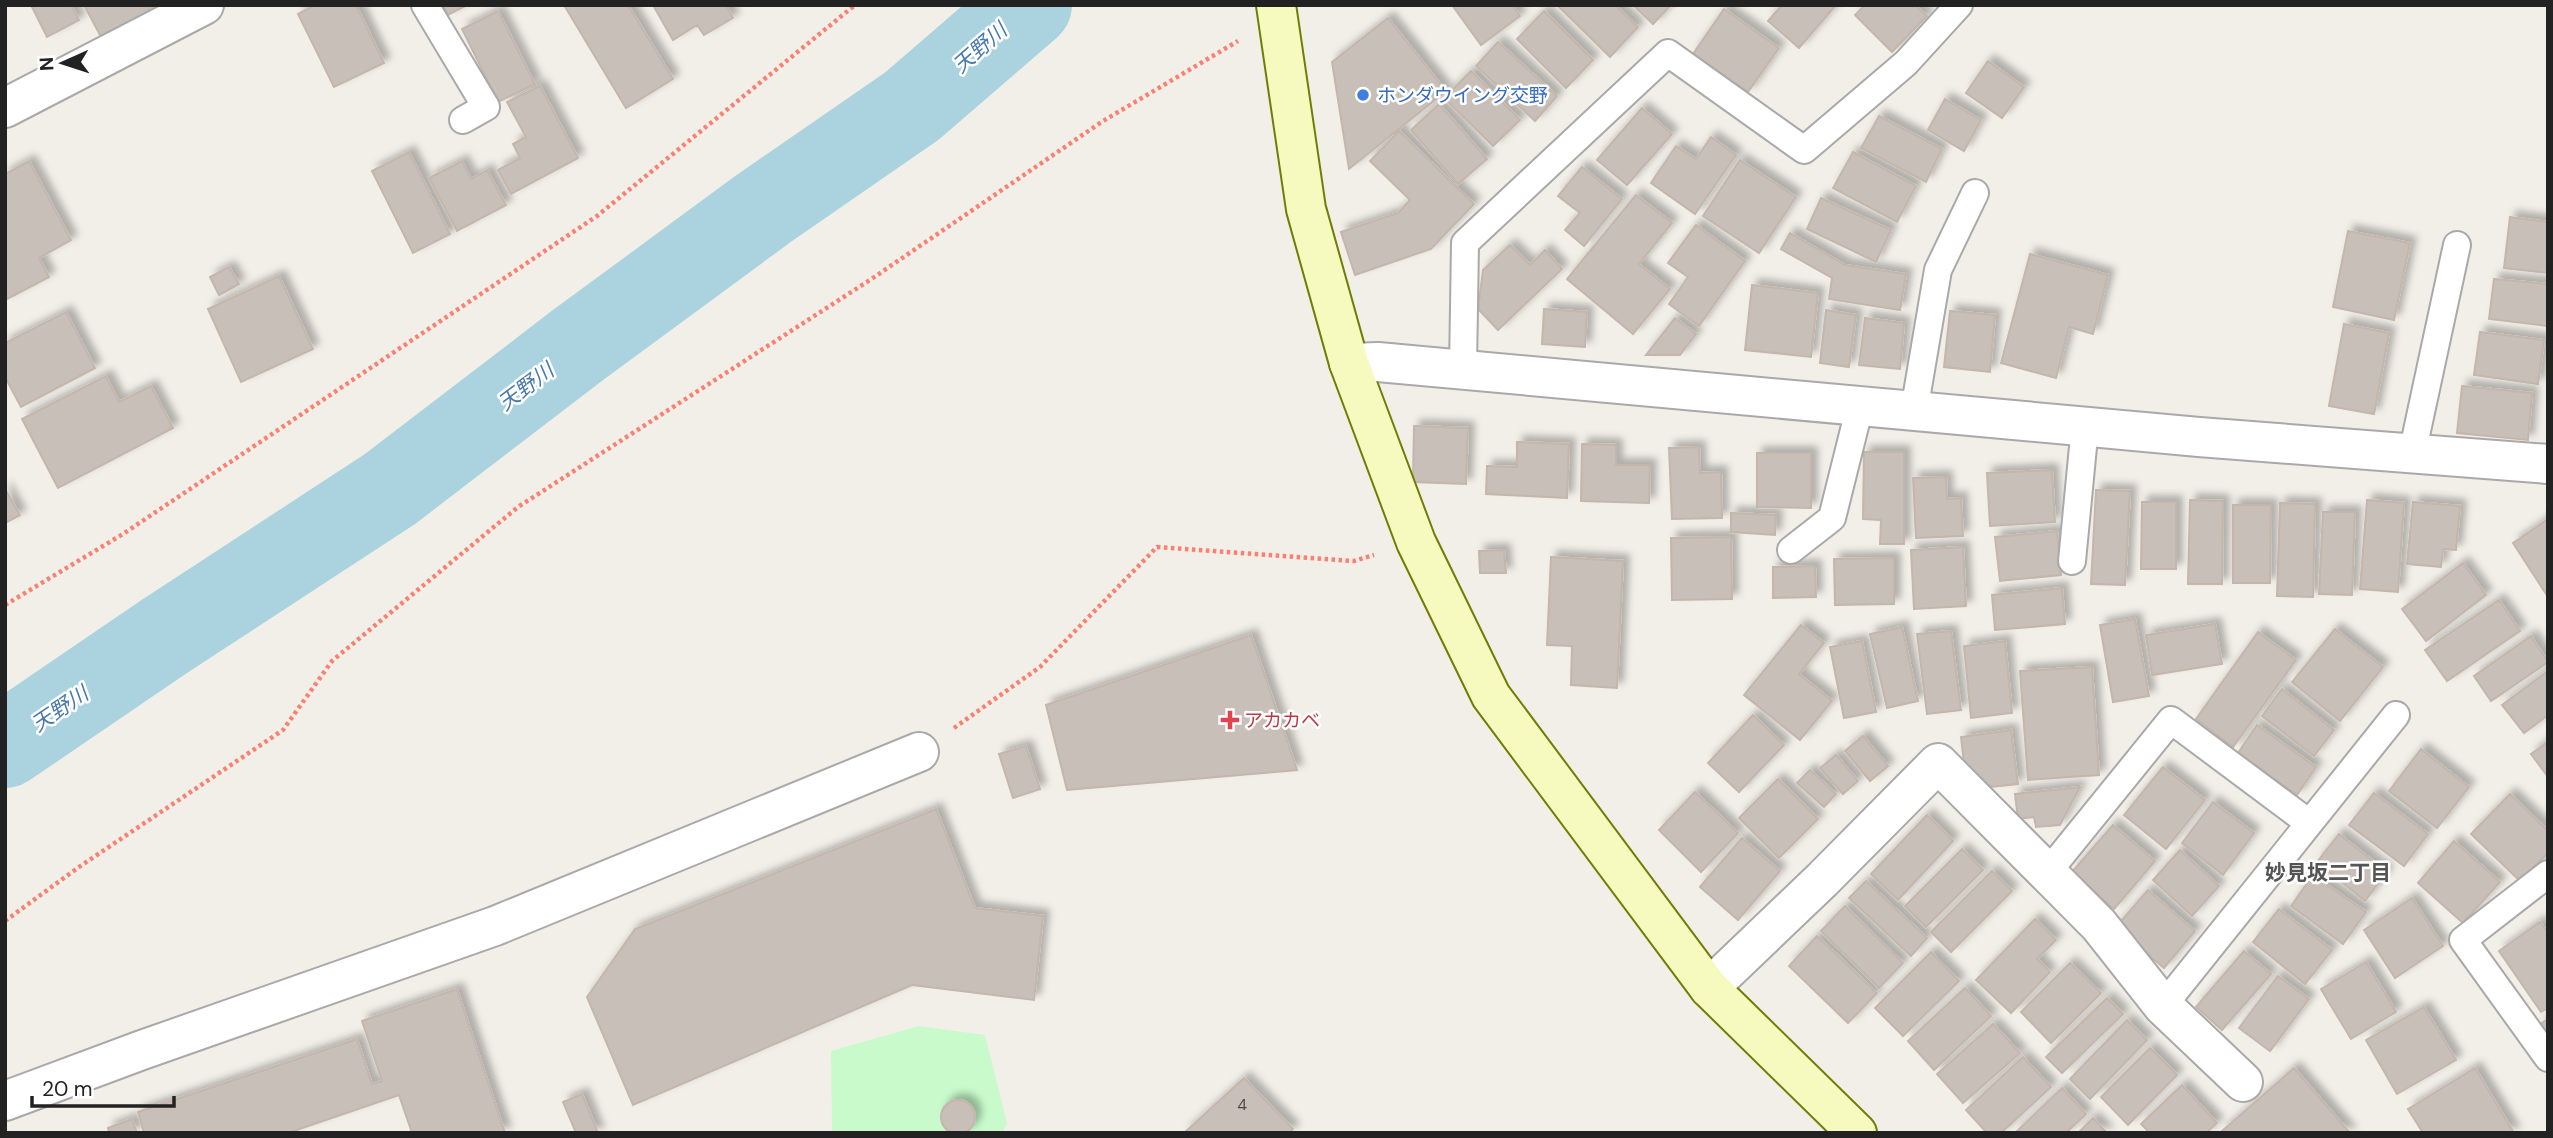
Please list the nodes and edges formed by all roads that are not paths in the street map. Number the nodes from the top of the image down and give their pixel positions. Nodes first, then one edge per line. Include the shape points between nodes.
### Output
1 (204, 5) edge
2 (425, 5) edge
3 (1959, 5) edge
4 (1283, 9) edge
5 (5, 108) edge
6 (463, 120) dead end
7 (1975, 193) dead end
8 (2457, 246) dead end
9 (1349, 363) junction
10 (1463, 370) junction
11 (1860, 406) junction
12 (1914, 411) junction
13 (2085, 426) junction
14 (2412, 454) junction
15 (2548, 464) edge
16 (1791, 550) dead end
17 (2072, 561) dead end
18 (2396, 715) dead end
19 (919, 752) road end
20 (2309, 823) junction
21 (2047, 873) junction
22 (2548, 874) edge
23 (1709, 988) junction
24 (2163, 1006) junction
25 (2548, 1058) edge
26 (2243, 1082) dead end
27 (5, 1101) edge
28 (1857, 1133) edge

1 - 5 street
2 - 6 lane via 486,107
3 - 10 lane via 1906,63 1804,150 1668,52 1465,243
4 - 9 street via 1306,209
7 - 12 lane via 1938,270
8 - 14 lane
9 - 10 street
9 - 23 street via 1416,542 1491,696
10 - 11 street
11 - 12 street
11 - 16 lane via 1832,518
12 - 13 street
13 - 14 street
13 - 17 lane
14 - 15 street
18 - 20 lane
19 - 27 street via 495,926
20 - 21 lane via 2171,720
20 - 24 lane
21 - 23 street via 1938,764
21 - 24 street via 2099,925
22 - 25 lane via 2463,940
23 - 28 street
24 - 26 street

